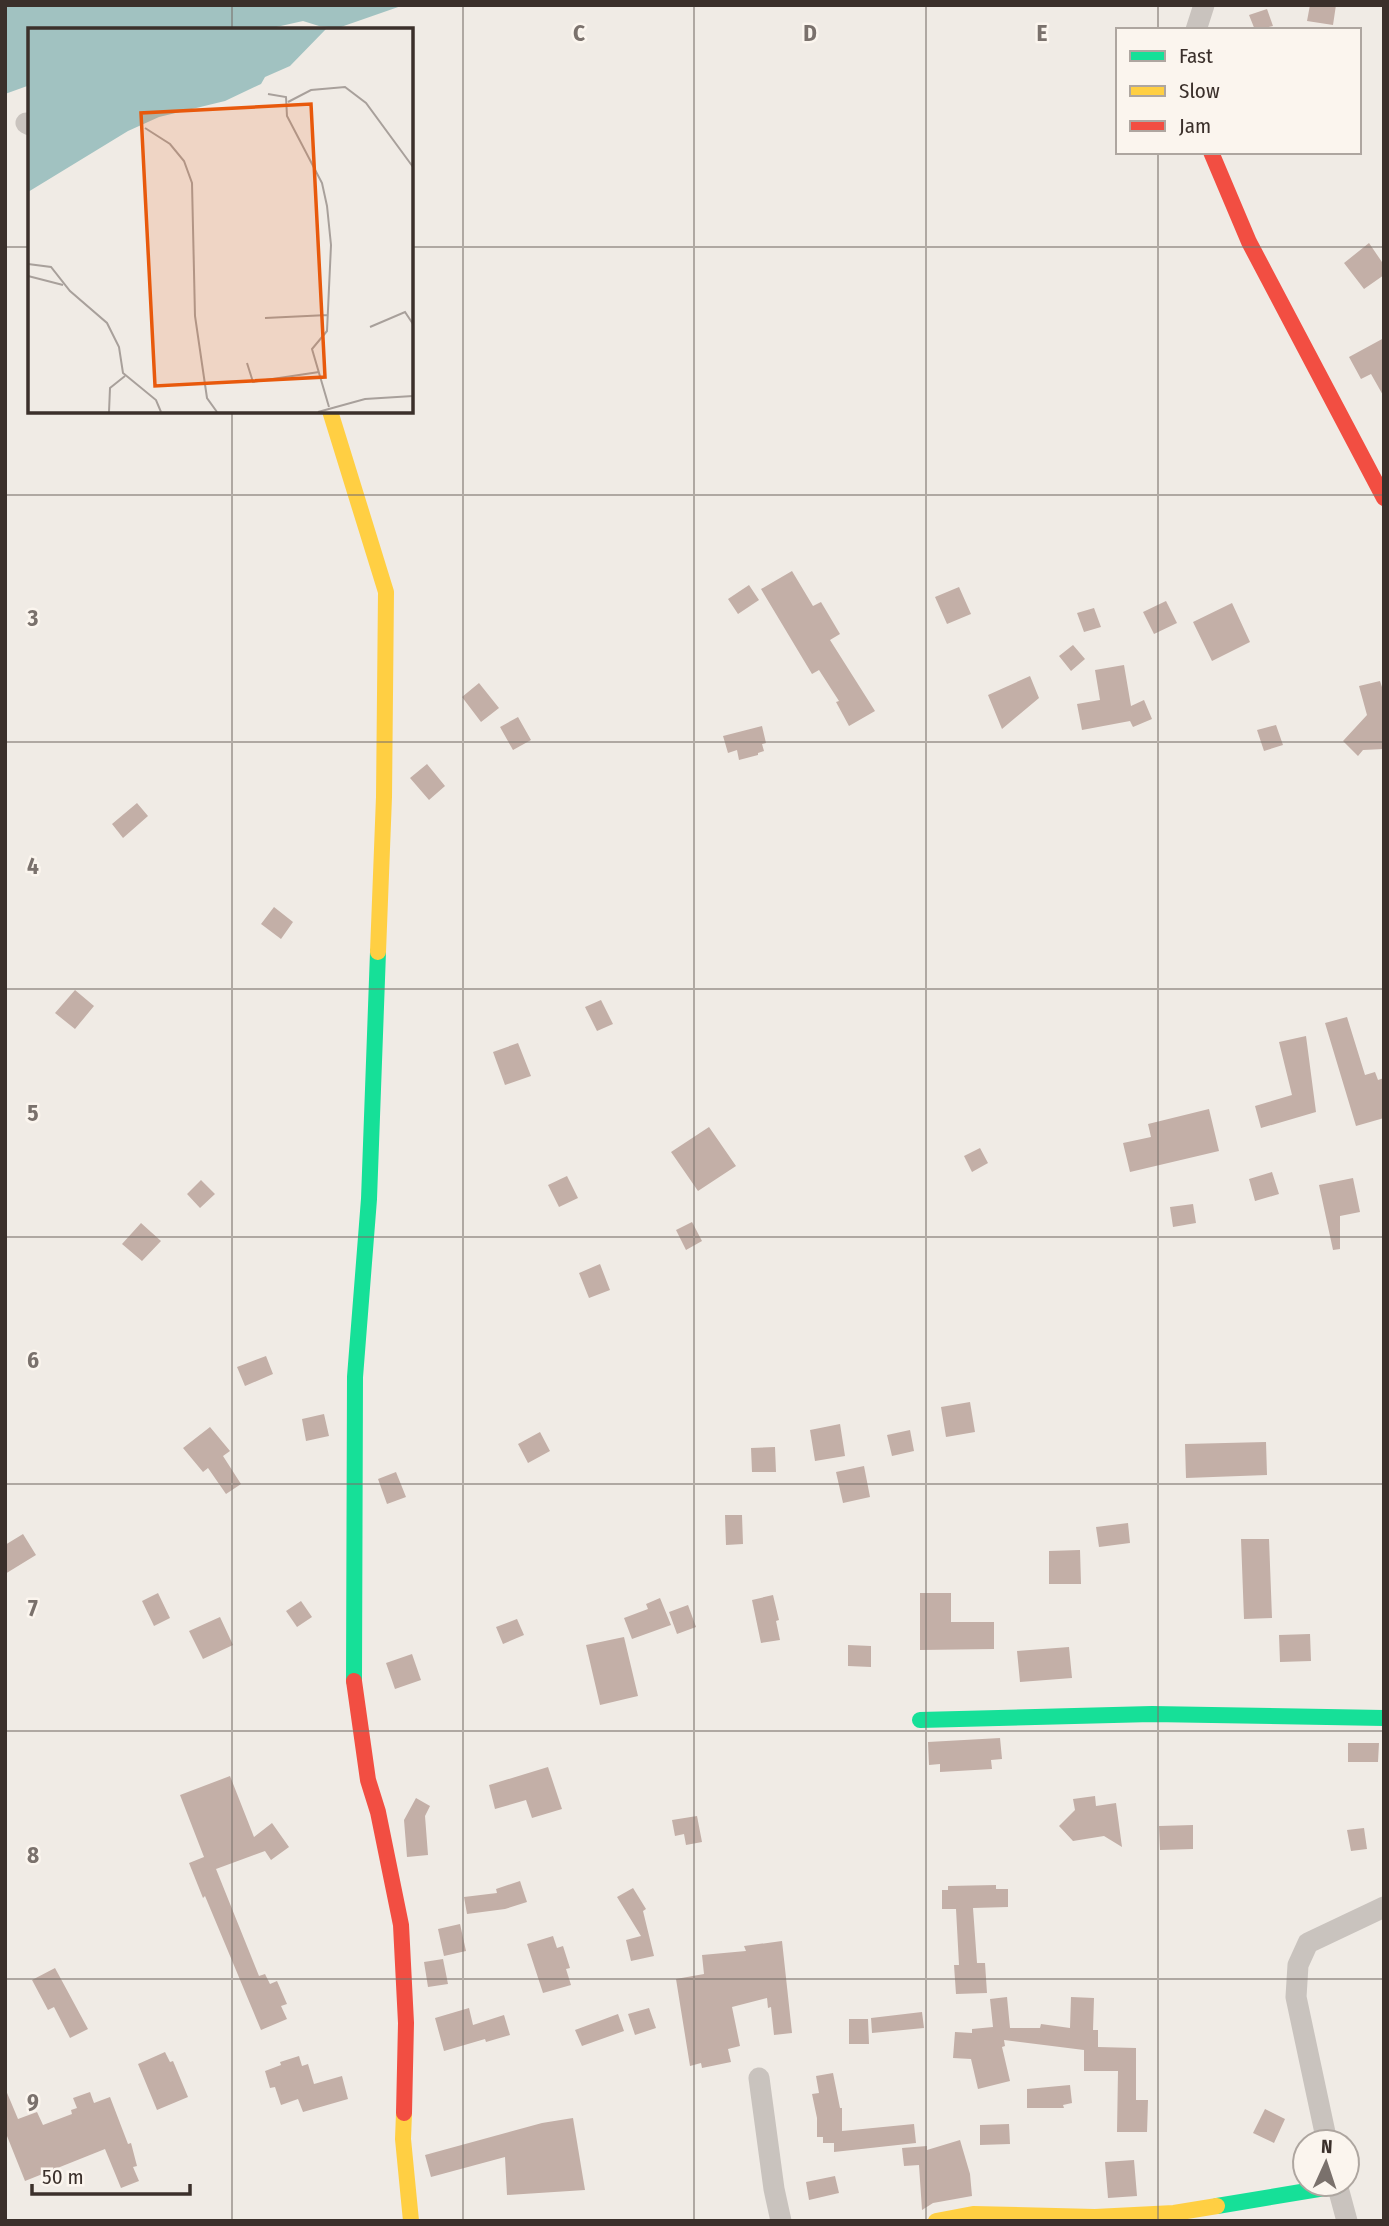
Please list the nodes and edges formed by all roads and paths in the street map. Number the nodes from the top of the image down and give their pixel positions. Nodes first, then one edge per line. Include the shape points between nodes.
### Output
1 (1203, 5) edge
2 (1197, 28) edge
3 (1212, 154) edge
4 (331, 413) edge
5 (1384, 498) edge
6 (1384, 1718) edge
7 (920, 1720) dead end
8 (1384, 1907) edge
9 (759, 2078) dead end
10 (1324, 2128) edge
11 (1291, 2193) edge
12 (1341, 2198) edge
13 (411, 2221) edge
14 (781, 2221) edge
15 (936, 2221) edge
16 (1347, 2221) edge

1 - 2 street
3 - 5 street via 1249,242
4 - 13 street via 386,592 384,811 369,1199 355,1377 353,1676 368,1780 401,1925 406,2023 404,2139
6 - 7 street via 1266,1712
8 - 10 street via 1308,1943 1298,1965 1296,1997
9 - 14 street
11 - 15 street via 1174,2213 1095,2217 973,2214
12 - 16 street

